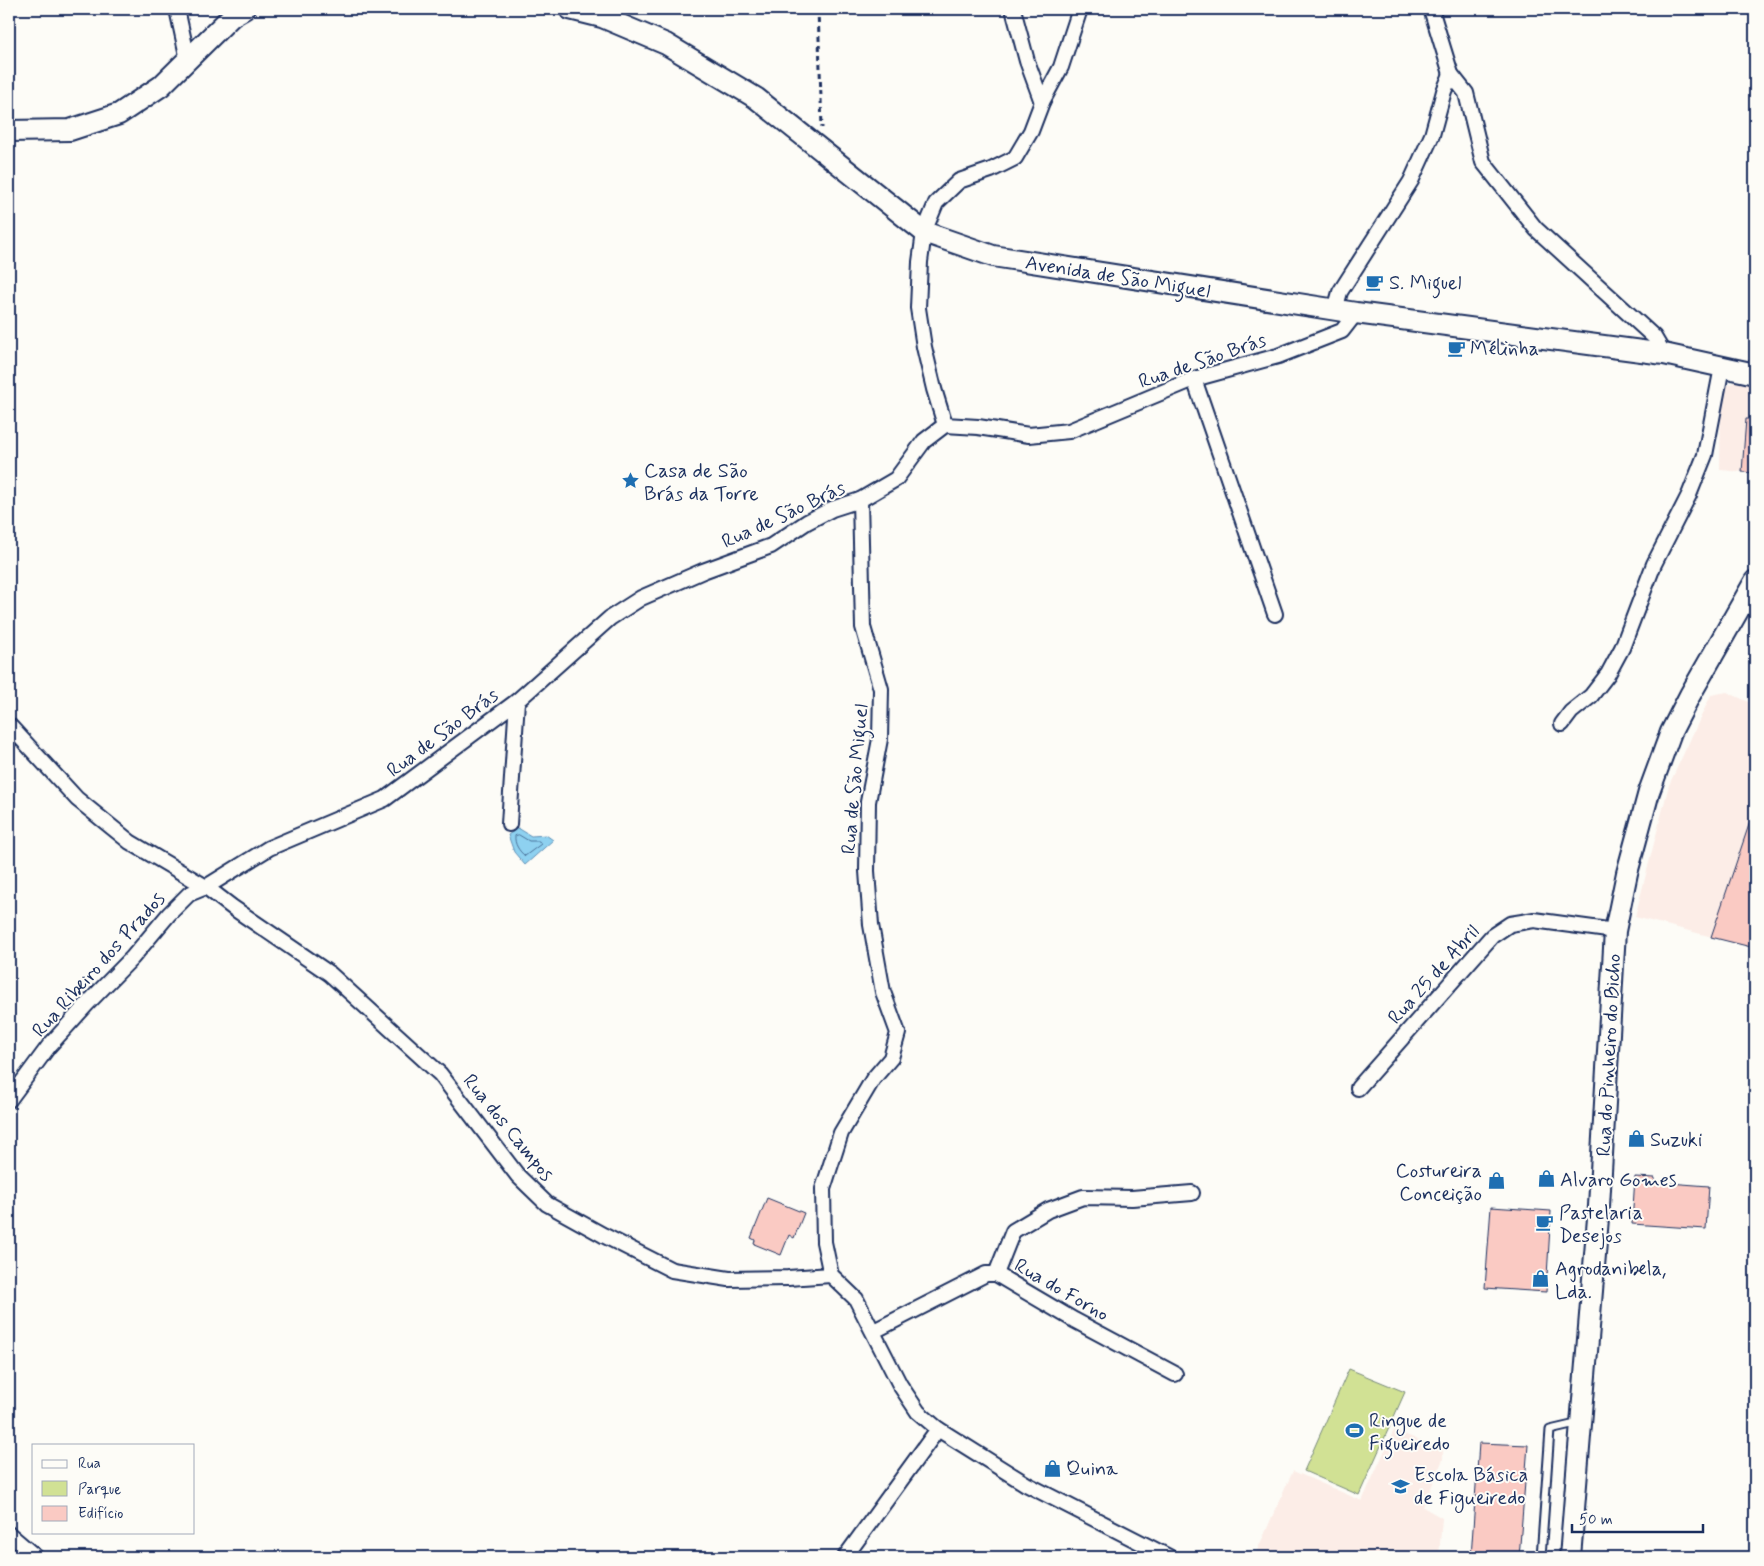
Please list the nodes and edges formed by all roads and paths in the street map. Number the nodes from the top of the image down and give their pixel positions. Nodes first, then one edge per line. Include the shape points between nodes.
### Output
1 (177, 9) edge
2 (244, 9) edge
3 (570, 9) edge
4 (818, 9) edge
5 (1012, 9) edge
6 (1080, 9) edge
7 (1431, 9) edge
8 (188, 60) junction
9 (1451, 74) junction
10 (1042, 102) junction
11 (9, 131) edge
12 (823, 150) junction
13 (924, 232) junction
14 (1335, 310) junction
15 (1356, 313) junction
16 (1664, 354) junction
17 (1755, 364) edge
18 (1728, 368) junction
19 (1755, 374) edge
20 (1194, 379) junction
21 (945, 425) junction
22 (860, 500) junction
23 (1755, 582) edge
24 (1275, 614) dead end
25 (517, 701) junction
26 (1562, 724) dead end
27 (9, 725) edge
28 (509, 824) dead end
29 (206, 887) junction
30 (1615, 931) junction
31 (1358, 1088) dead end
32 (9, 1100) edge
33 (1192, 1193) dead end
34 (996, 1274) junction
35 (831, 1275) junction
36 (874, 1331) junction
37 (1175, 1374) dead end
38 (1580, 1423) junction
39 (938, 1429) junction
40 (9, 1534) edge
41 (36, 1557) edge
42 (845, 1557) edge
43 (1169, 1557) edge
44 (1540, 1557) edge
45 (1570, 1557) edge

1 - 8 street
2 - 8 street via 232,16
3 - 12 street, Avenida de São Miguel via 602,17 666,44 756,98
4 - 12 path
5 - 10 street
6 - 10 street via 1061,67
7 - 9 street
8 - 11 street via 161,86 119,114 70,130
9 - 14 street via 1432,135 1412,182 1340,292
9 - 16 street via 1466,93 1483,162 1536,229 1654,337
10 - 13 street via 1031,131 1015,158 959,182 936,203
12 - 13 street, Avenida de São Miguel
13 - 14 street, Avenida de São Miguel via 993,256
13 - 21 street via 918,308 926,355
14 - 15 street, Avenida de São Miguel
15 - 16 street, Avenida de São Miguel
15 - 20 street, Rua de São Brás via 1342,331 1278,356
16 - 18 street, Avenida de São Miguel
17 - 18 street
18 - 19 street, Avenida de São Miguel
18 - 26 street via 1706,456 1654,564 1622,648 1591,696 1570,712
20 - 21 street, Rua de São Brás via 1068,431 1029,435
20 - 24 street
21 - 22 street, Rua de São Brás via 924,441 896,479
22 - 25 street, Rua de São Brás via 832,509 771,546 640,598 610,618
22 - 35 street, Rua de São Miguel via 863,627 881,688 880,739 868,802 867,871 871,925 883,992 898,1033 891,1058 873,1079 841,1133 823,1189 824,1242
23 - 30 street, Rua do Pinheiro do Bicho via 1671,732 1649,792
25 - 28 street
25 - 29 street, Rua de São Brás via 386,799 270,848
27 - 29 street, Rua dos Campos via 77,800 130,842
29 - 32 street, Rua Ribeiro dos Prados via 189,894 169,914 49,1046
29 - 35 street, Rua dos Campos via 330,974 440,1074 518,1176 547,1204 672,1270 729,1279
30 - 31 street, Rua 25 de Abril via 1534,920 1510,924 1492,936
30 - 38 street, Rua do Pinheiro do Bicho via 1600,1187
33 - 34 street via 1132,1198 1083,1197 1048,1210 1013,1231
34 - 36 street, Rua do Forno via 986,1274
34 - 37 street, Rua do Forno
35 - 36 street via 856,1299
36 - 39 street via 900,1385 918,1412
38 - 44 lane via 1550,1430
38 - 45 street, Rua do Pinheiro do Bicho
39 - 42 street
39 - 43 street via 1026,1484
40 - 41 street

